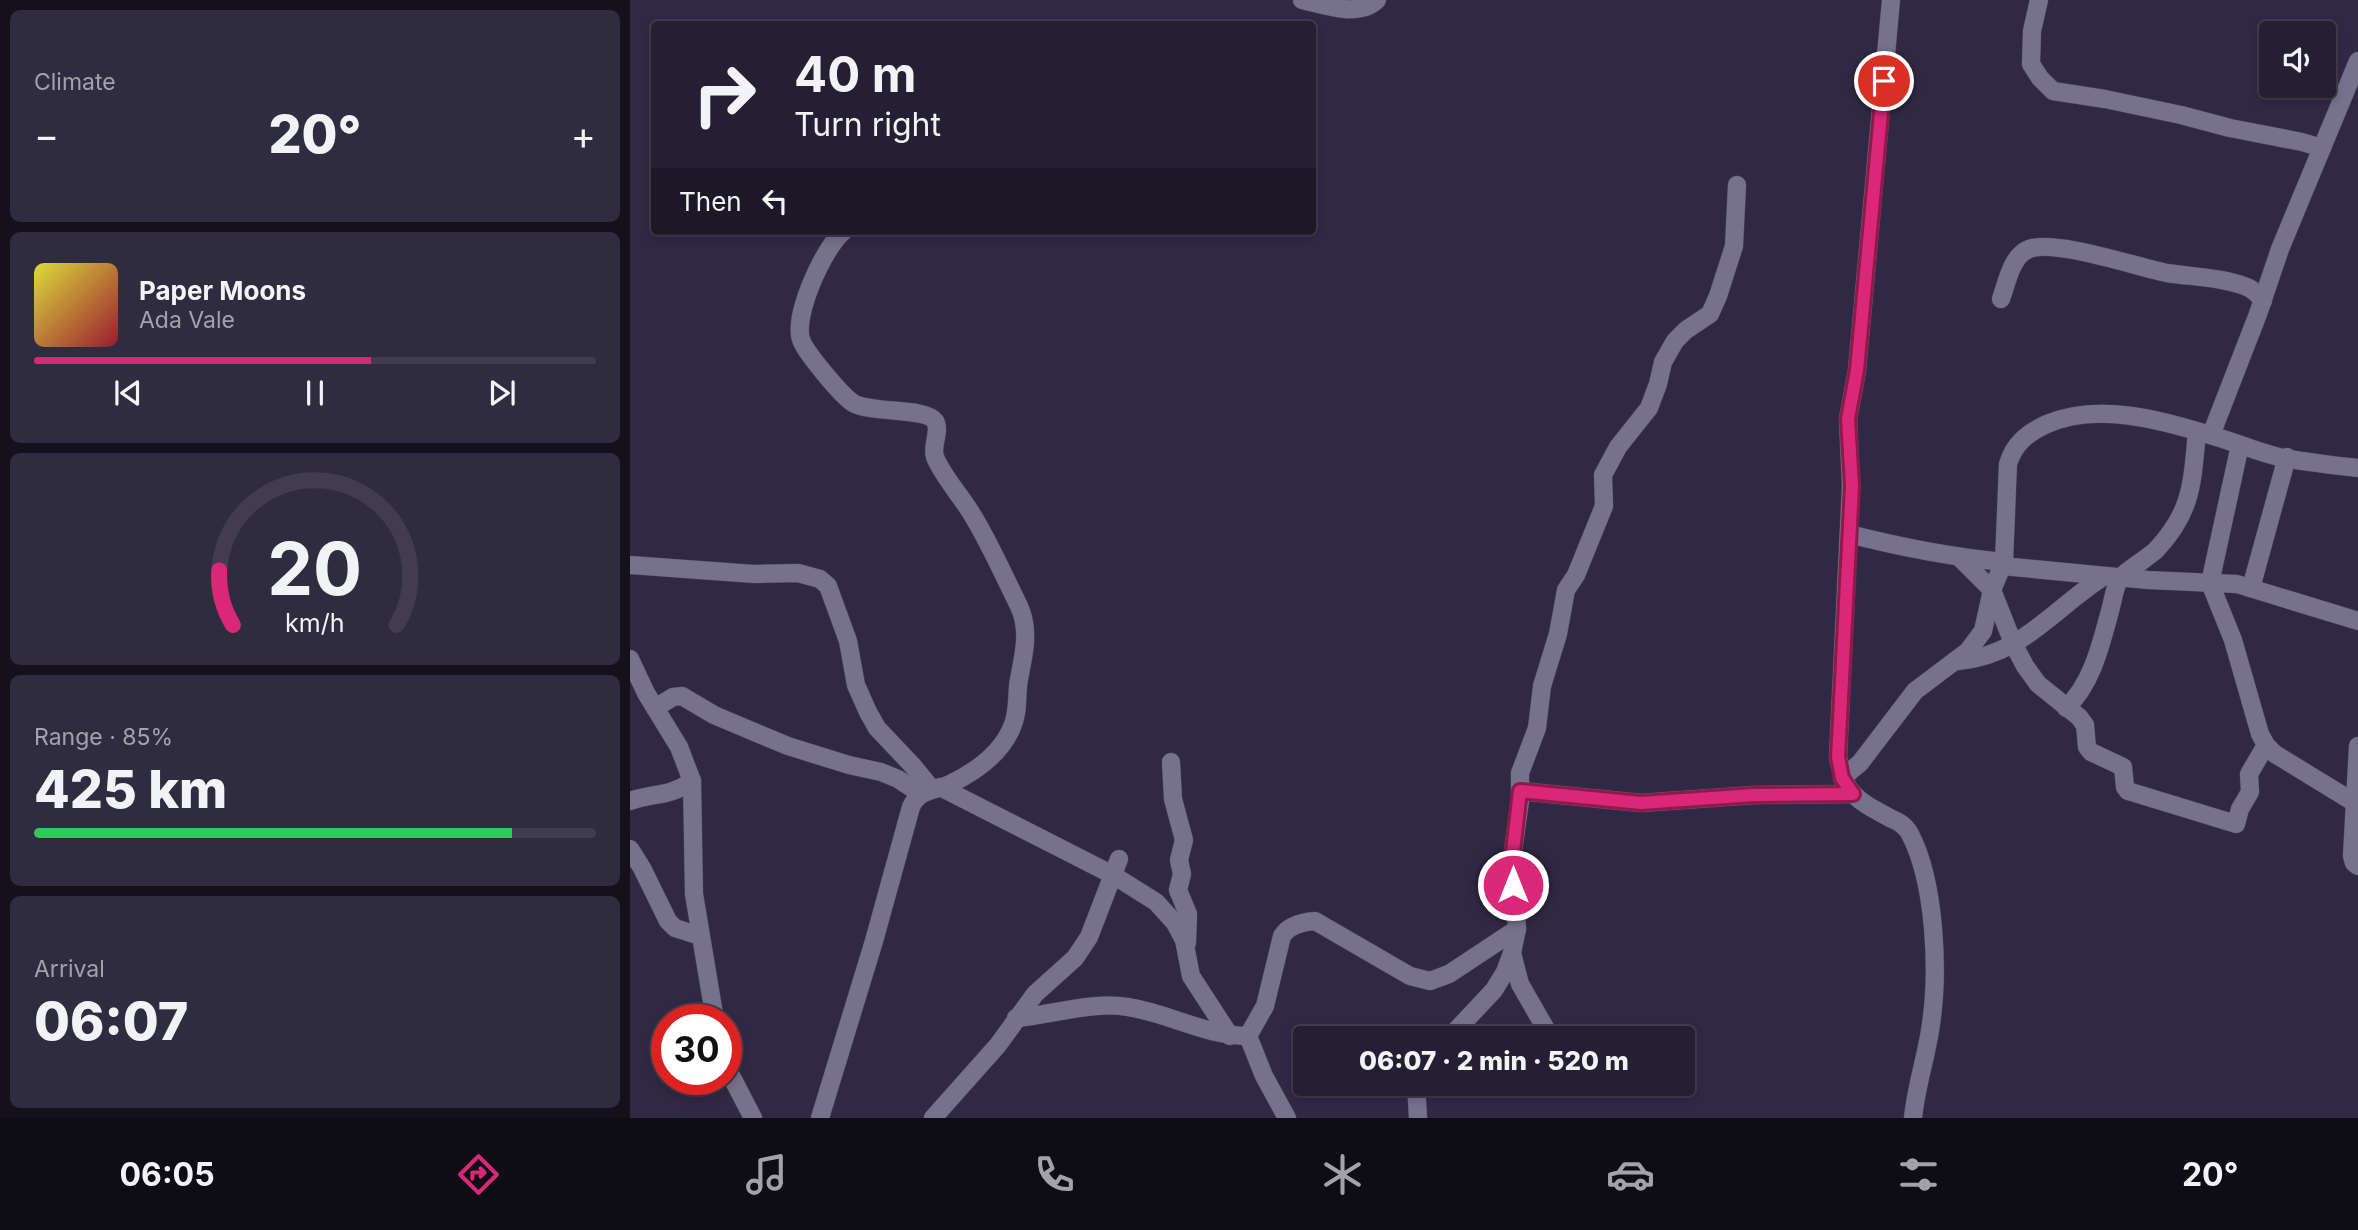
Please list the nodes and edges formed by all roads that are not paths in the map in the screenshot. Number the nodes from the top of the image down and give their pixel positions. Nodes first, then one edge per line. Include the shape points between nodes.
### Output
1 (1302, 0) edge
2 (1377, 0) edge
3 (1891, 0) edge
4 (2039, 0) edge
5 (2358, 61) edge
6 (2322, 148) junction
7 (1737, 185) dead end
8 (839, 235) edge
9 (2001, 299) dead end
10 (2263, 300) junction
11 (2204, 433) junction
12 (2240, 445) junction
13 (2287, 457) junction
14 (2358, 468) edge
15 (1849, 534) junction
16 (1960, 558) junction
17 (2003, 564) junction
18 (630, 565) edge
19 (2111, 577) junction
20 (2210, 583) junction
21 (2251, 588) junction
22 (1992, 590) junction
23 (2358, 621) edge
24 (2013, 643) junction
25 (630, 659) edge
26 (1955, 661) junction
27 (655, 708) junction
28 (2066, 708) junction
29 (2266, 744) junction
30 (2358, 746) edge
31 (1171, 762) dead end
32 (1842, 778) junction
33 (692, 781) junction
34 (931, 790) junction
35 (1520, 791) junction
36 (1853, 794) junction
37 (630, 801) edge
38 (2355, 803) junction
39 (630, 849) edge
40 (2358, 866) edge
41 (1116, 867) junction
42 (1517, 929) junction
43 (700, 936) junction
44 (1512, 953) junction
45 (1187, 954) junction
46 (712, 1004) edge
47 (1016, 1018) junction
48 (1460, 1026) edge
49 (1544, 1026) edge
50 (1239, 1036) junction
51 (741, 1095) edge
52 (1417, 1096) edge
53 (753, 1118) edge
54 (820, 1118) edge
55 (933, 1118) edge
56 (1287, 1118) edge
57 (1418, 1118) edge
58 (1913, 1118) edge

1 - 2 street via 1356,9
3 - 15 street via 1857,370 1848,419
4 - 6 street via 2031,64 2053,91 2156,109
5 - 6 street
6 - 10 street
7 - 35 street via 1734,246 1710,314 1675,341 1663,362 1649,408 1603,475 1604,506 1566,590 1542,686 1537,727 1520,773
8 - 34 street via 818,266 799,324 801,341 852,402 934,419 934,455 976,522 1025,619 1017,713 1005,741 981,766
9 - 10 street via 2020,256 2046,247 2233,283 2248,287
10 - 11 street
11 - 12 street
11 - 17 street via 2152,420 2096,414 2063,417 2036,429 2017,443 2008,464
11 - 19 street via 2188,503 2175,526 2155,551
12 - 13 street
12 - 20 street
13 - 14 street
13 - 21 street
15 - 16 street
15 - 32 street via 1838,743
16 - 17 street
16 - 22 street
17 - 19 street
17 - 22 street
18 - 34 street via 798,573 820,579 828,586 848,641 864,705 877,728
19 - 20 street
19 - 24 street via 2077,593 2027,637
19 - 28 street via 2102,640 2084,685
20 - 21 street
20 - 29 street
21 - 23 street
22 - 24 street
22 - 26 street via 1983,631
24 - 26 street via 1994,654
24 - 28 street via 2038,684
25 - 27 street
26 - 32 street via 1915,691 1860,763
27 - 33 street
27 - 34 street via 682,696 778,742
28 - 29 street via 2085,725 2091,752 2123,767 2128,791 2234,825 2250,792 2249,774
29 - 38 street
30 - 38 street
31 - 45 street via 1173,799 1184,840 1178,890 1188,914
32 - 36 street
33 - 37 street via 669,794
33 - 43 street via 694,894
34 - 41 street
34 - 54 street via 914,799 911,807
35 - 36 street via 1641,803
35 - 42 street via 1513,851
36 - 58 street via 1903,824 1919,858 1929,903 1934,941 1931,1023
38 - 40 street via 2352,856
39 - 43 street via 668,921
41 - 45 street via 1175,923
41 - 47 street via 1089,937 1075,958
42 - 44 street
42 - 50 street via 1430,981 1410,976 1315,921 1294,926 1282,936 1265,1006
43 - 46 street
44 - 48 street via 1494,990
44 - 49 street via 1520,984
45 - 50 street via 1191,976
47 - 50 street via 1125,1006 1207,1032
47 - 55 street
50 - 56 street
51 - 53 street
52 - 57 street

